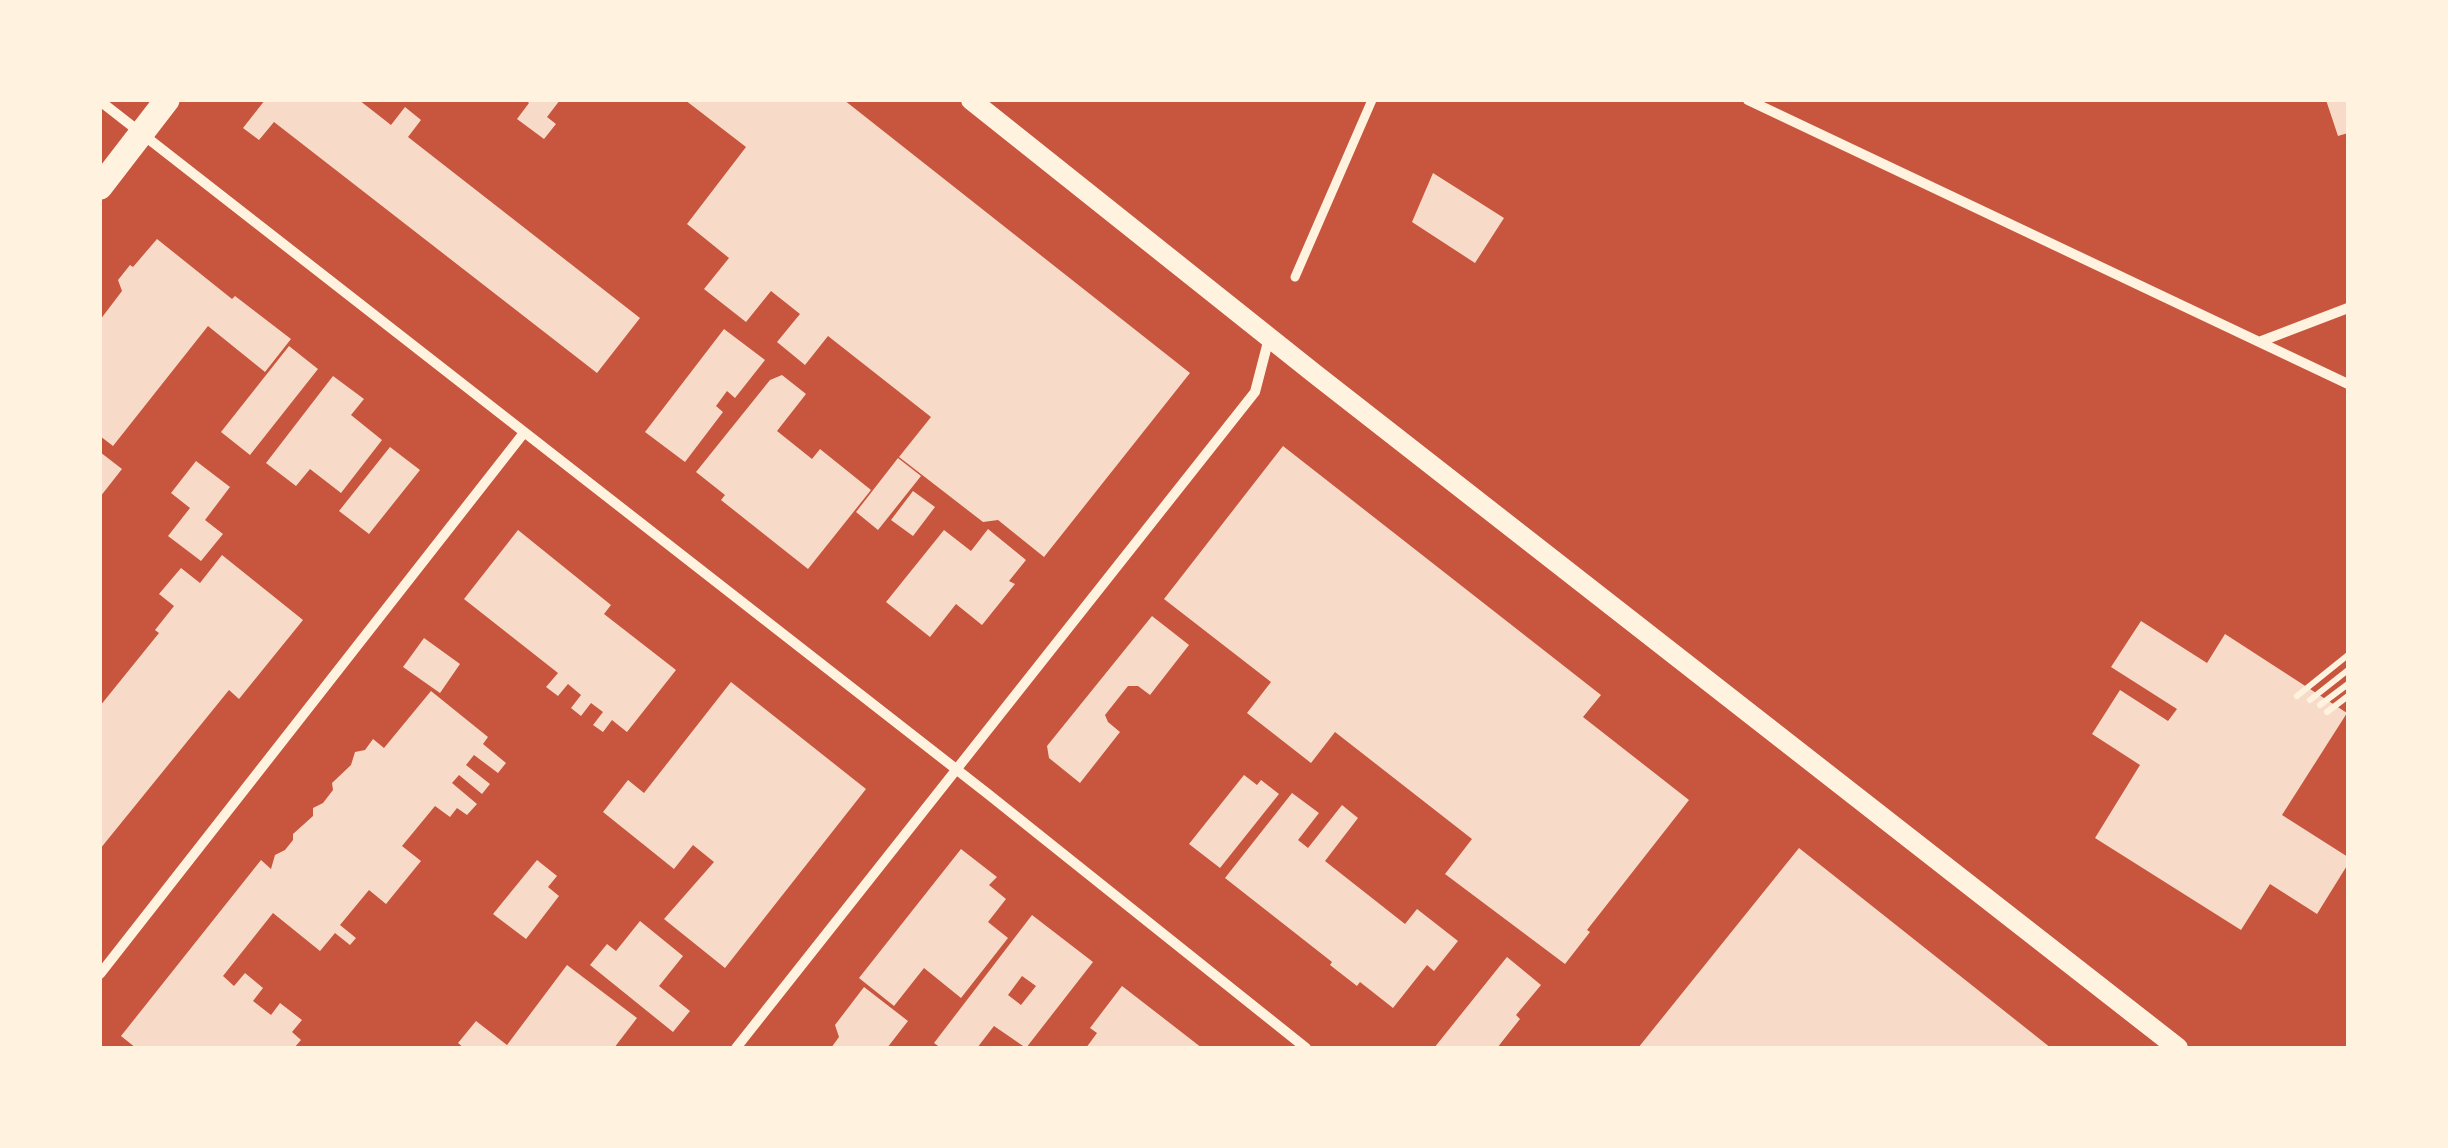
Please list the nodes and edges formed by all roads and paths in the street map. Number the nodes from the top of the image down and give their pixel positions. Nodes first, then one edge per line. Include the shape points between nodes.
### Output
1 (167, 100) edge
2 (971, 100) edge
3 (1372, 100) edge
4 (1748, 100) edge
5 (100, 101) edge
6 (142, 134) junction
7 (100, 187) edge
8 (1295, 277) dead end
9 (2348, 308) edge
10 (1269, 337) junction
11 (2259, 342) junction
12 (2348, 384) edge
13 (523, 434) junction
14 (2348, 655) edge
15 (2348, 670) edge
16 (2348, 684) edge
17 (2297, 696) dead end
18 (2348, 696) edge
19 (2310, 700) dead end
20 (2320, 705) dead end
21 (2327, 712) dead end
22 (954, 768) junction
23 (100, 974) edge
24 (736, 1048) edge
25 (1306, 1048) edge
26 (2178, 1048) edge

1 - 6 main road
2 - 10 main road
3 - 8 street
4 - 11 street
5 - 6 street
6 - 7 main road
6 - 13 street
9 - 11 street
10 - 22 street via 1255,392
10 - 26 main road
11 - 12 street
13 - 22 street
13 - 23 street
14 - 17 path
15 - 19 path
16 - 20 path
18 - 21 path
22 - 24 street
22 - 25 street

